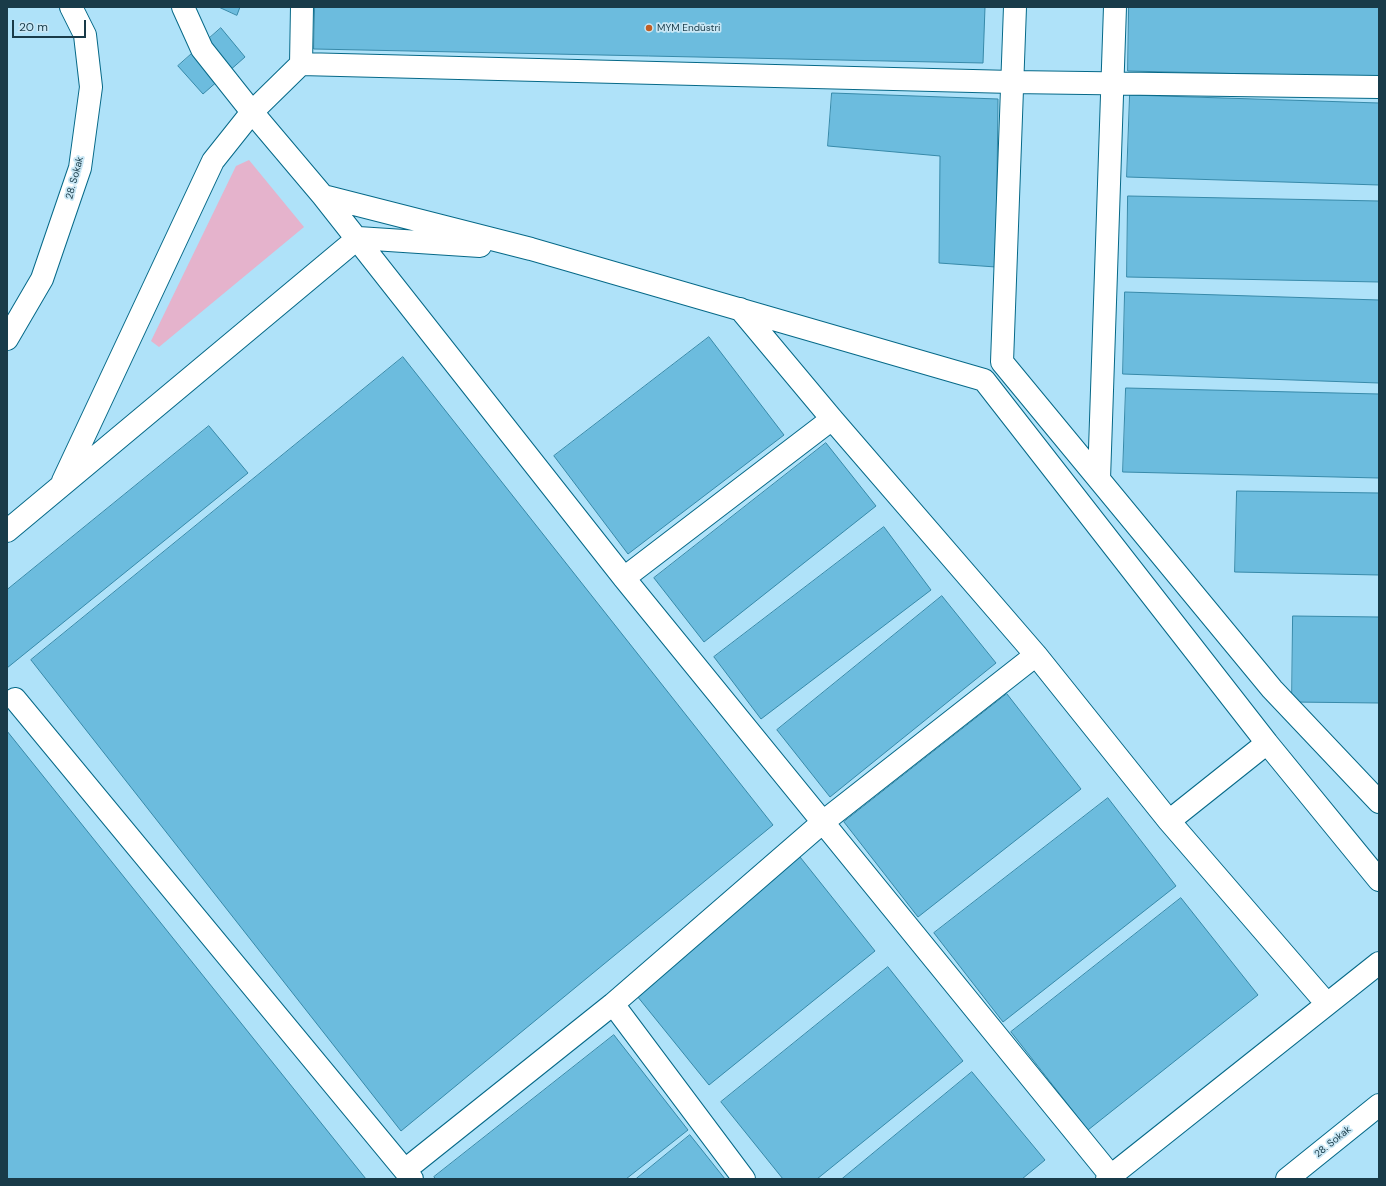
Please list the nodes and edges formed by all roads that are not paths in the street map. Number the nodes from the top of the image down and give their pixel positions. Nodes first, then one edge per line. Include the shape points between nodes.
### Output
1 (71, 7) edge
2 (183, 7) edge
3 (302, 7) edge
4 (1015, 7) edge
5 (1115, 7) edge
6 (300, 64) junction
7 (1012, 82) junction
8 (1112, 83) junction
9 (1379, 87) edge
10 (252, 112) junction
11 (323, 196) junction
12 (358, 238) junction
13 (531, 249) junction
14 (740, 309) junction
15 (7, 339) edge
16 (832, 419) junction
17 (1099, 479) junction
18 (60, 488) junction
19 (7, 532) edge
20 (624, 578) junction
21 (1036, 654) junction
22 (15, 699) dead end
23 (1267, 743) junction
24 (1379, 802) edge
25 (1169, 821) junction
26 (822, 822) junction
27 (1379, 880) edge
28 (1379, 963) edge
29 (613, 1004) junction
30 (1327, 1004) junction
31 (1379, 1105) edge
32 (408, 1174) edge
33 (1109, 1177) edge
34 (744, 1179) edge
35 (1287, 1179) edge

1 - 15 street, 28. Sokak via 85,35 91,87 80,168 42,279
2 - 10 street via 202,49
3 - 6 street
4 - 7 street
5 - 8 street
6 - 7 street
6 - 10 street
7 - 8 street
7 - 17 street via 1002,362
8 - 9 street
8 - 17 street
10 - 11 street
10 - 18 street via 213,161
11 - 12 street
11 - 13 street
12 - 13 street
12 - 18 street
12 - 20 street
13 - 14 street
14 - 16 street
14 - 23 street via 984,380
16 - 20 street
16 - 21 street
17 - 24 street via 1272,689
18 - 19 street
20 - 26 street
21 - 25 street
21 - 26 street
22 - 32 street
23 - 25 street
23 - 27 street
25 - 30 street
26 - 29 street
26 - 33 street
28 - 30 street
29 - 32 street
29 - 34 street
30 - 33 street
31 - 35 street, 28. Sokak

